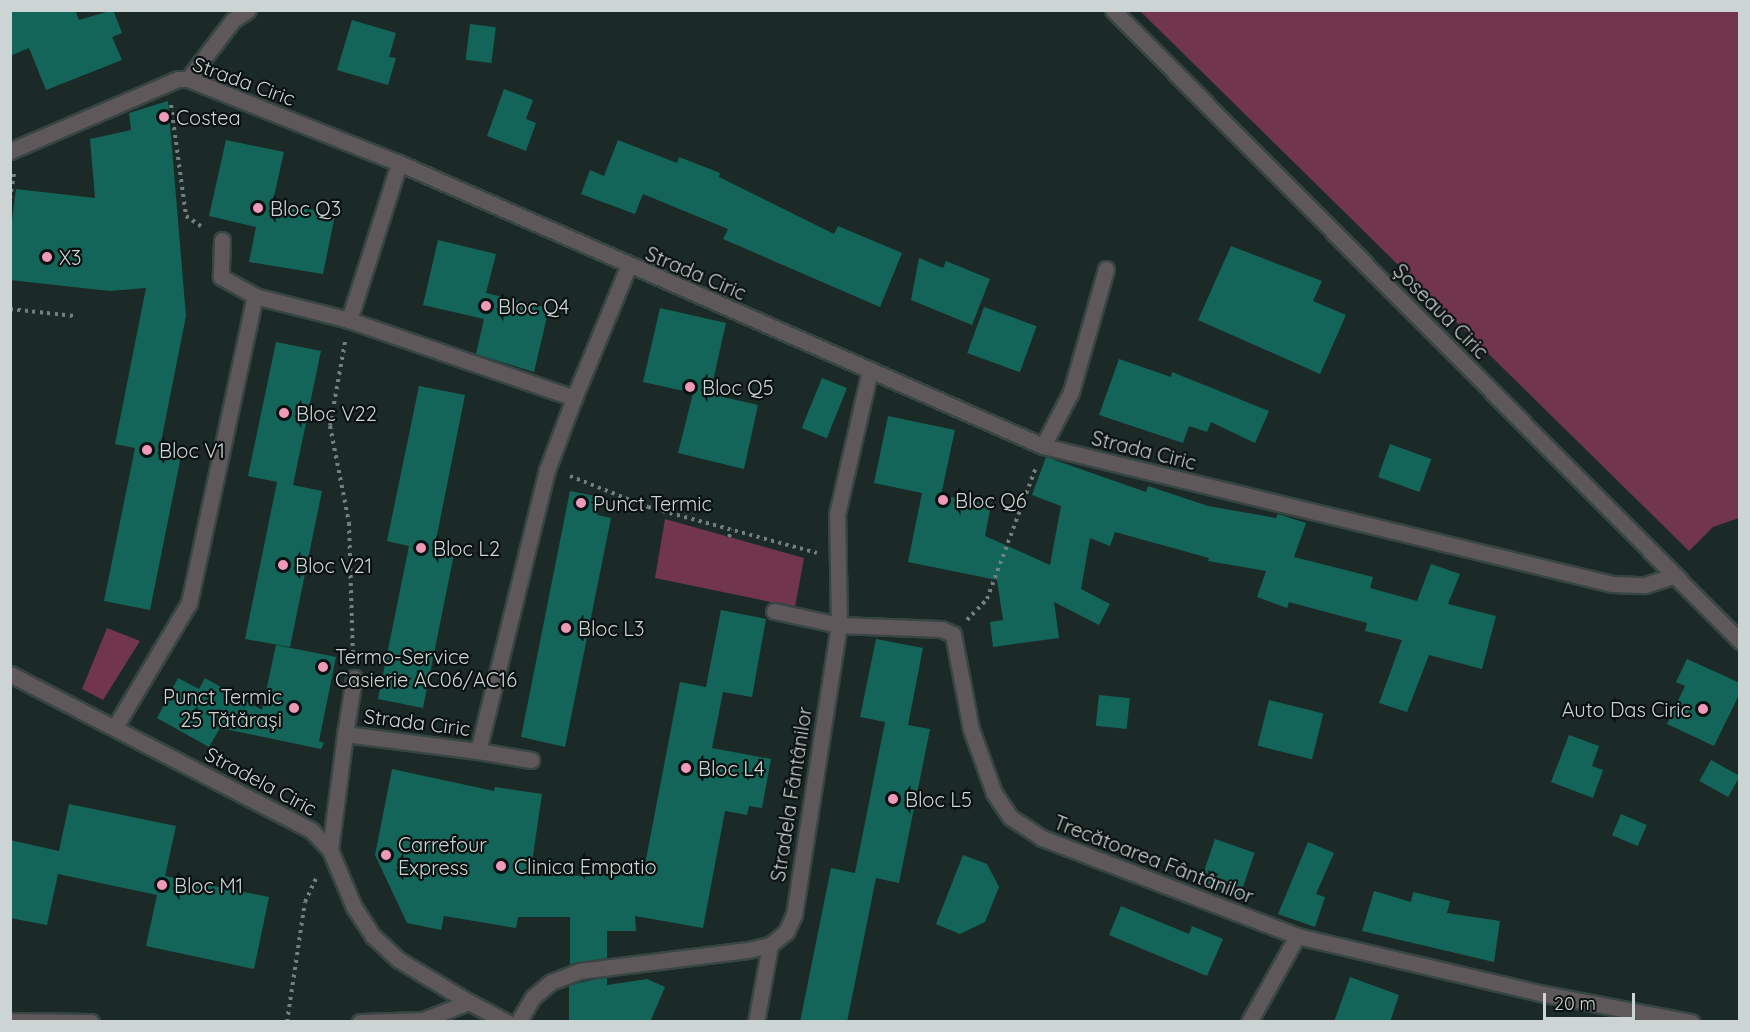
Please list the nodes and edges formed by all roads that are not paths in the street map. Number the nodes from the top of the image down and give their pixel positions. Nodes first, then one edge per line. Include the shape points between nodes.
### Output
1 (248, 10) edge
2 (1113, 10) edge
3 (188, 79) junction
4 (10, 151) edge
5 (399, 163) junction
6 (222, 240) road end
7 (628, 267) junction
8 (1106, 269) dead end
9 (255, 296) junction
10 (349, 320) junction
11 (870, 370) junction
12 (574, 398) junction
13 (1043, 446) junction
14 (1675, 575) junction
15 (774, 611) dead end
16 (839, 625) junction
17 (1740, 641) edge
18 (10, 674) edge
19 (354, 678) road end
20 (115, 727) junction
21 (345, 734) junction
22 (478, 751) junction
23 (531, 760) dead end
24 (330, 850) junction
25 (1297, 936) junction
26 (770, 945) junction
27 (469, 1002) junction
28 (10, 1021) edge
29 (90, 1022) edge
30 (360, 1022) edge
31 (507, 1022) edge
32 (518, 1022) edge
33 (756, 1022) edge
34 (1249, 1022) edge
35 (1691, 1022) edge

1 - 3 street via 233,20
2 - 14 street, Șoseaua Ciric
3 - 4 street, Strada Ciric via 169,83
3 - 5 street, Strada Ciric
5 - 7 street, Strada Ciric
5 - 10 street
6 - 9 street via 221,277
7 - 11 street, Strada Ciric
7 - 12 street, Strada Ciric
8 - 13 street via 1071,392
9 - 10 street
9 - 20 street via 189,603
10 - 12 street
11 - 13 street, Strada Ciric
11 - 16 street, Stradela Fântânilor via 837,514
12 - 22 street, Strada Ciric via 547,470
13 - 14 street, Strada Ciric via 1612,584 1645,585
14 - 17 street, Șoseaua Ciric
15 - 16 street
16 - 25 street, Trecătoarea Fântânilor via 941,628 953,634 971,729 994,793 1010,817 1042,838 1092,859
16 - 26 street, Stradela Fântânilor via 794,915 786,932
18 - 20 street, Stradela Ciric
19 - 21 street, Strada Ciric
20 - 24 street, Stradela Ciric via 311,830
21 - 22 street, Strada Ciric
21 - 24 street, Strada Ciric
22 - 23 street
24 - 27 street, Stradela Ciric via 354,908 373,936 399,960
25 - 34 street
25 - 35 street, Trecătoarea Fântânilor via 1545,994
26 - 32 street via 579,971 551,982 533,997
26 - 33 street
27 - 30 street via 423,1020
27 - 31 street, Stradela Ciric
28 - 29 street

